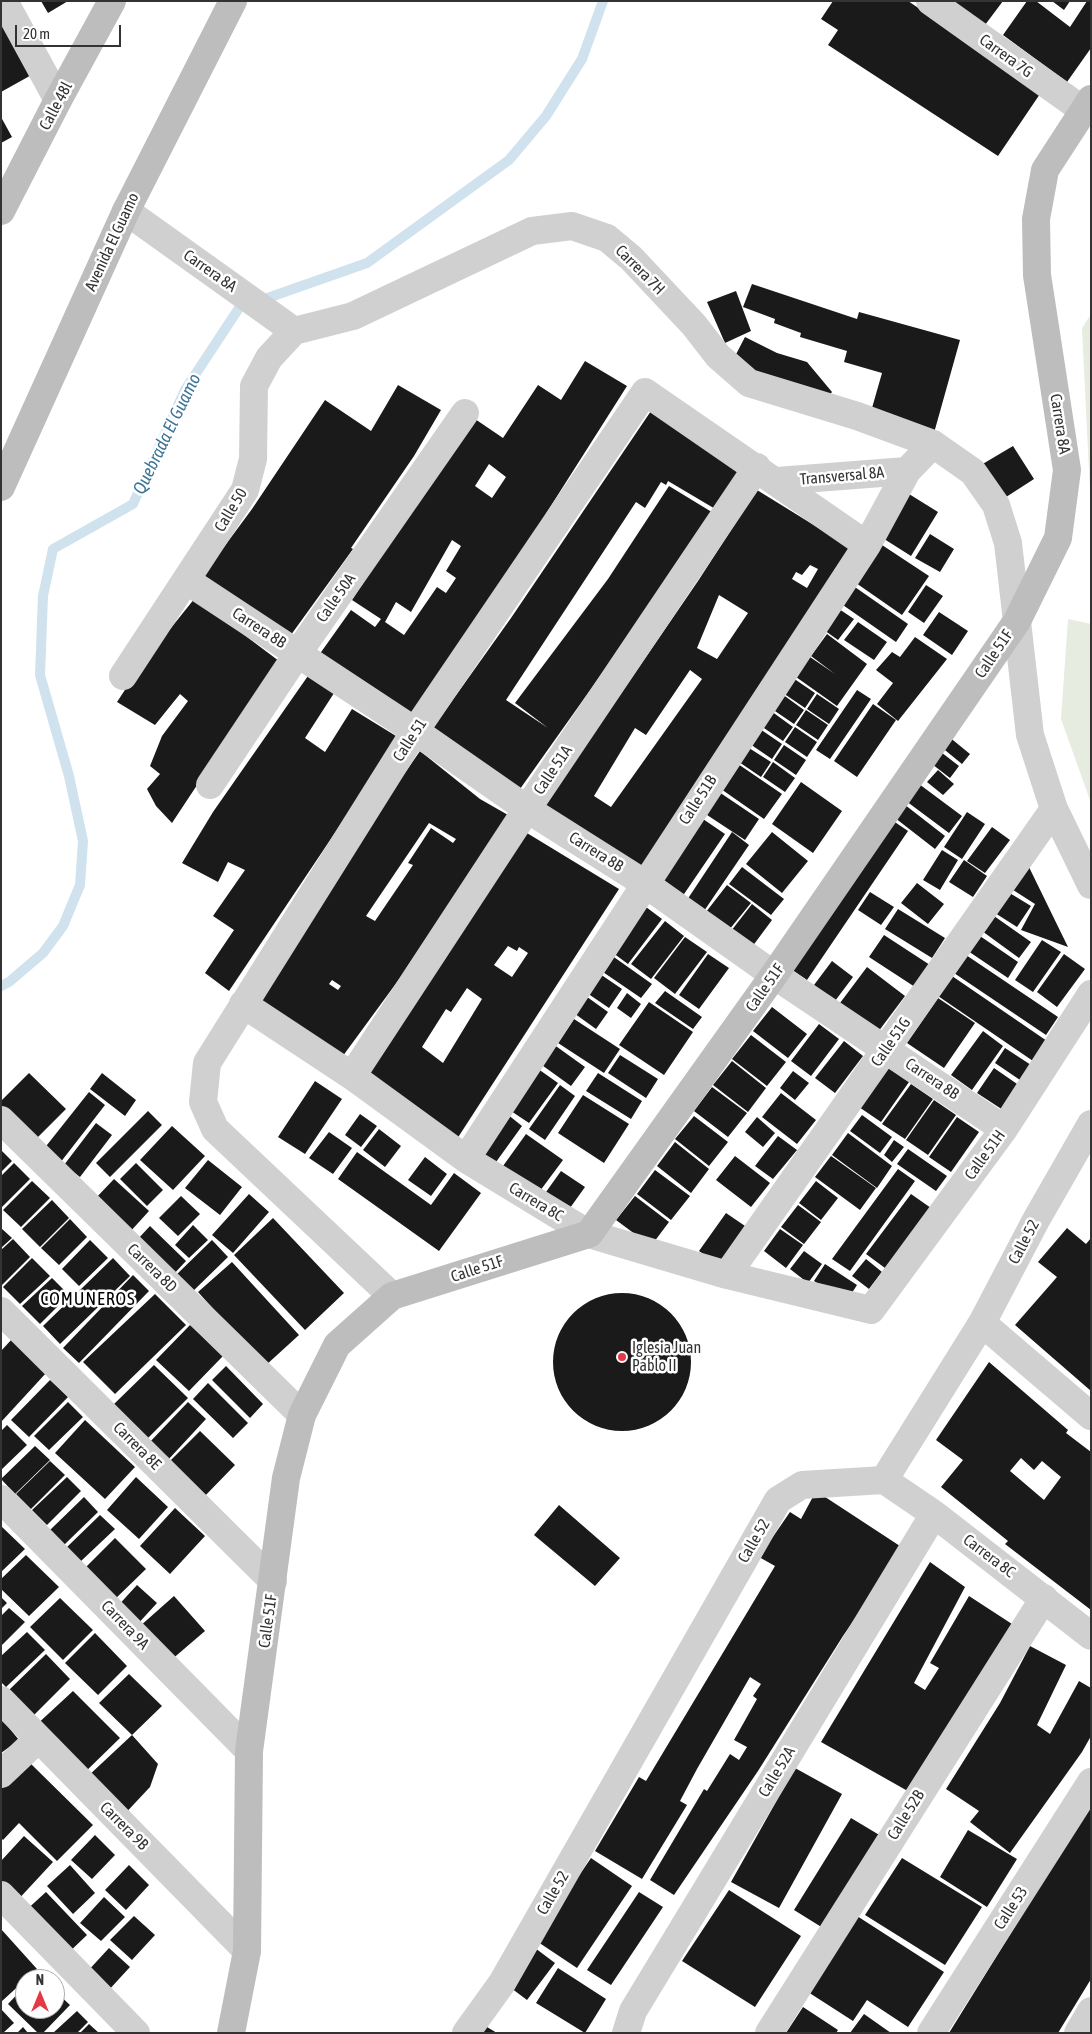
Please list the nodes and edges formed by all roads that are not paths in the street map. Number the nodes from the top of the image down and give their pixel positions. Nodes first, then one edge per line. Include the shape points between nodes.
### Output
1 (4, 1) edge
2 (112, 1) edge
3 (233, 1) edge
4 (930, 1) edge
5 (58, 100) junction
6 (1087, 104) edge
7 (1, 211) edge
8 (126, 211) junction
9 (294, 331) junction
10 (465, 413) dead end
11 (933, 444) junction
12 (907, 471) junction
13 (767, 474) junction
14 (1, 487) edge
15 (867, 545) junction
16 (186, 580) junction
17 (1017, 621) junction
18 (298, 653) junction
19 (123, 676) dead end
20 (415, 731) junction
21 (210, 785) dead end
22 (527, 809) junction
23 (1054, 809) junction
24 (644, 883) junction
25 (1091, 885) edge
26 (774, 975) junction
27 (1091, 994) edge
28 (243, 1004) junction
29 (887, 1048) junction
30 (352, 1076) junction
31 (1, 1120) edge
32 (1091, 1124) edge
33 (1004, 1129) junction
34 (466, 1159) junction
35 (589, 1234) junction
36 (727, 1275) junction
37 (392, 1296) junction
38 (871, 1310) joint
39 (1, 1311) edge
40 (982, 1323) junction
41 (302, 1415) junction
42 (1091, 1416) edge
43 (884, 1480) junction
44 (1, 1499) edge
45 (934, 1514) junction
46 (273, 1580) junction
47 (1044, 1598) junction
48 (1091, 1636) edge
49 (1, 1700) edge
50 (38, 1739) junction
51 (249, 1751) junction
52 (1, 1774) edge
53 (1091, 1782) edge
54 (1, 1895) edge
55 (247, 1951) junction
56 (1091, 2011) edge
57 (136, 2033) edge
58 (231, 2033) edge
59 (466, 2033) edge
60 (626, 2033) edge
61 (769, 2033) edge
62 (930, 2033) edge
63 (1078, 2033) edge

1 - 5 street
2 - 5 street, Calle 48l
3 - 8 street, Avenida El Guamo
4 - 6 street, Carrera 7G
5 - 7 street, Calle 48l
6 - 17 street, Carrera 8A via 1046,170 1036,219 1037,275 1067,470 1058,538
8 - 9 street, Carrera 8A
8 - 14 street, Avenida El Guamo
9 - 11 street, Carrera 7H via 353,316 532,231 572,226 607,238 631,258 694,325 718,356 749,383 857,416
9 - 16 street, Calle 50 via 269,358 254,386 253,459 245,490
10 - 18 street, Calle 50A
11 - 12 street, Calle 51B
11 - 17 street via 973,472 996,505 1008,543
12 - 13 street, Transversal 8A
12 - 15 street, Calle 51B
13 - 15 street
13 - 20 street, Calle 51 via 645,392
13 - 22 street, Calle 51A
15 - 24 street, Calle 51B
16 - 18 street, Carrera 8B
16 - 19 street, Calle 50
17 - 23 street via 1030,735
17 - 26 street, Calle 51F
18 - 20 street, Carrera 8B
18 - 21 street, Calle 50A
20 - 22 street, Carrera 8B
20 - 28 street, Calle 51
22 - 24 street, Carrera 8B
22 - 30 street, Calle 51A
23 - 25 street
23 - 29 street, Calle 51G
24 - 26 street, Carrera 8B
24 - 34 street, Calle 51B
26 - 29 street, Carrera 8B
26 - 35 street, Calle 51F
27 - 33 street, Calle 51H
28 - 30 street, Carrera 8C
28 - 37 street, Calle 51 via 207,1064 203,1102 215,1129
29 - 33 street, Carrera 8B
29 - 36 street, Calle 51G
30 - 34 street, Carrera 8C
31 - 41 street, Carrera 8D
32 - 40 street, Calle 52
33 - 38 street, Calle 51H
34 - 35 street, Carrera 8C
35 - 36 street, Carrera 8C
35 - 37 street, Calle 51F
36 - 38 street, Carrera 8C
37 - 41 street, Calle 51F via 337,1345
39 - 46 street, Carrera 8E
40 - 42 street
40 - 43 street, Calle 52
41 - 46 street, Calle 51F via 286,1478
43 - 45 street, Carrera 8C
43 - 59 street, Calle 52 via 802,1485 778,1500 502,1982
44 - 51 street, Carrera 9A
45 - 47 street, Carrera 8C
45 - 60 street, Calle 52A via 633,2011
46 - 51 street, Calle 51F
47 - 48 street, Carrera 8C
47 - 61 street, Calle 52B
49 - 50 street, Carrera 9B
50 - 52 street
50 - 55 street, Carrera 9B
51 - 55 street, Calle 51F
53 - 62 street, Calle 53
54 - 57 street
55 - 58 street, Calle 51F
56 - 63 street

